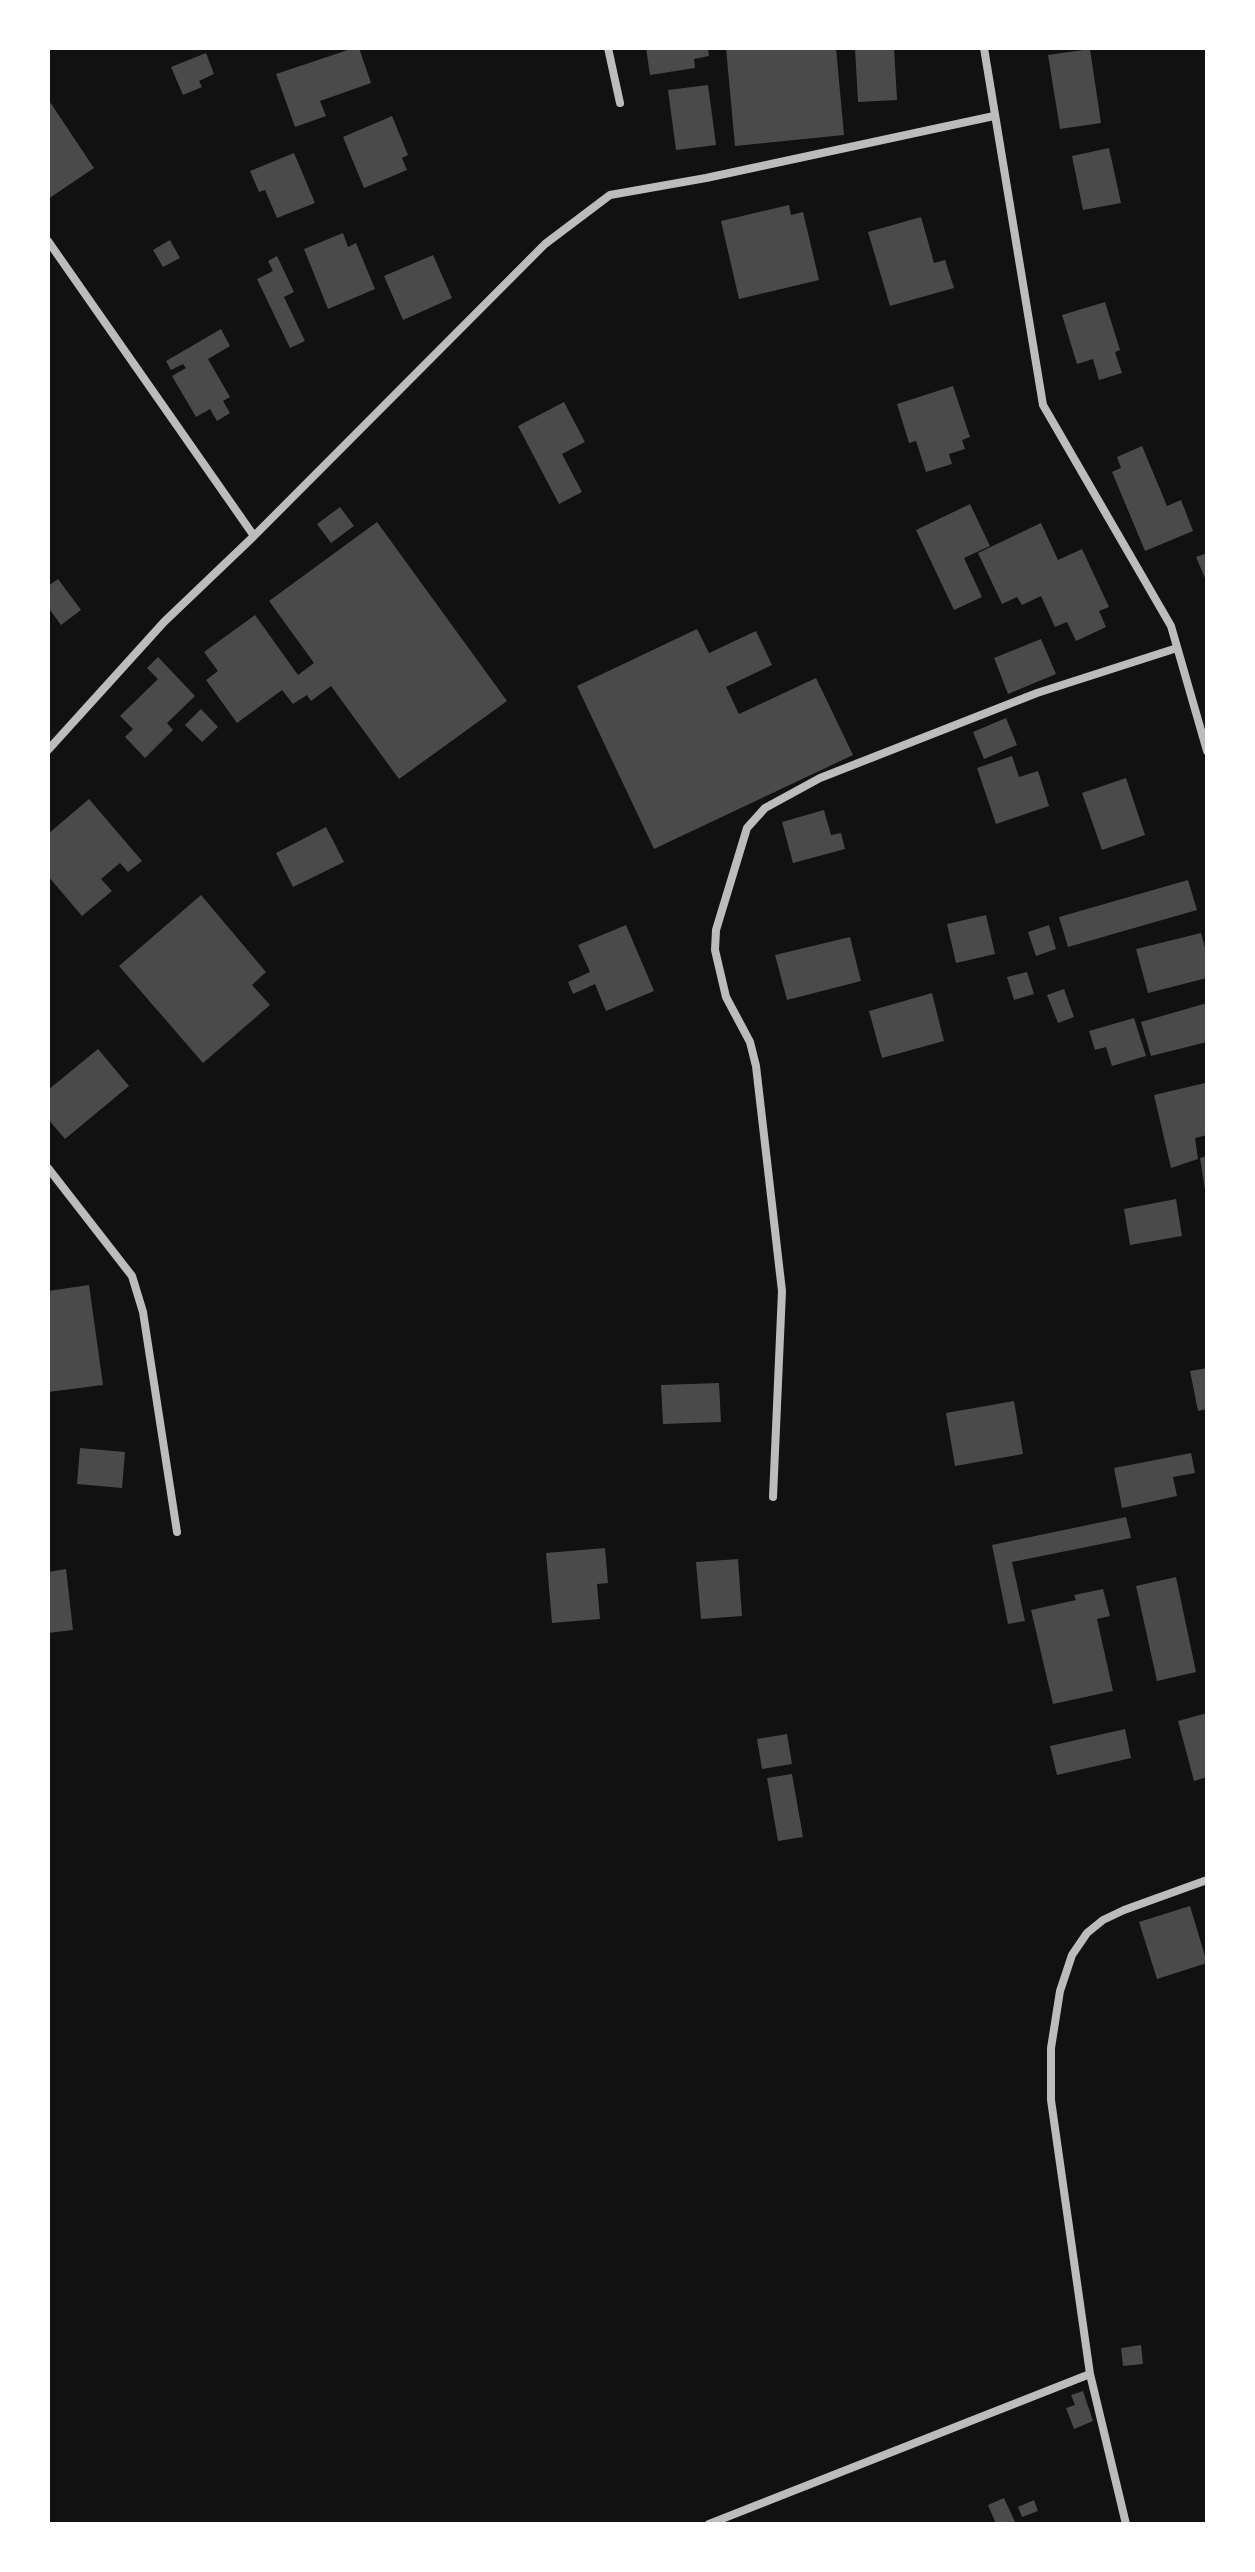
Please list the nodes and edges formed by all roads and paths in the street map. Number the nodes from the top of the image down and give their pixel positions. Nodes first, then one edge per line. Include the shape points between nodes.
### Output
1 (608, 48) edge
2 (984, 48) edge
3 (620, 103) dead end
4 (994, 116) junction
5 (48, 241) edge
6 (254, 536) junction
7 (1177, 648) junction
8 (48, 750) edge
9 (1207, 751) edge
10 (48, 1168) edge
11 (773, 1497) dead end
12 (177, 1532) dead end
13 (1207, 1880) edge
14 (1090, 2374) junction
15 (709, 2524) edge
16 (1126, 2524) edge

1 - 3 street
2 - 4 street
4 - 6 street via 610,195 545,244
4 - 7 street via 1043,405 1171,626
5 - 6 street
6 - 8 street via 164,622
7 - 9 street
7 - 11 street via 1037,693 820,778 765,808 747,828 716,930 715,950 726,997 750,1042 756,1066 782,1291
10 - 12 street via 132,1276 143,1312
13 - 14 street via 1103,1920 1072,1955 1060,1991 1051,2048 1051,2100
14 - 15 street
14 - 16 street

